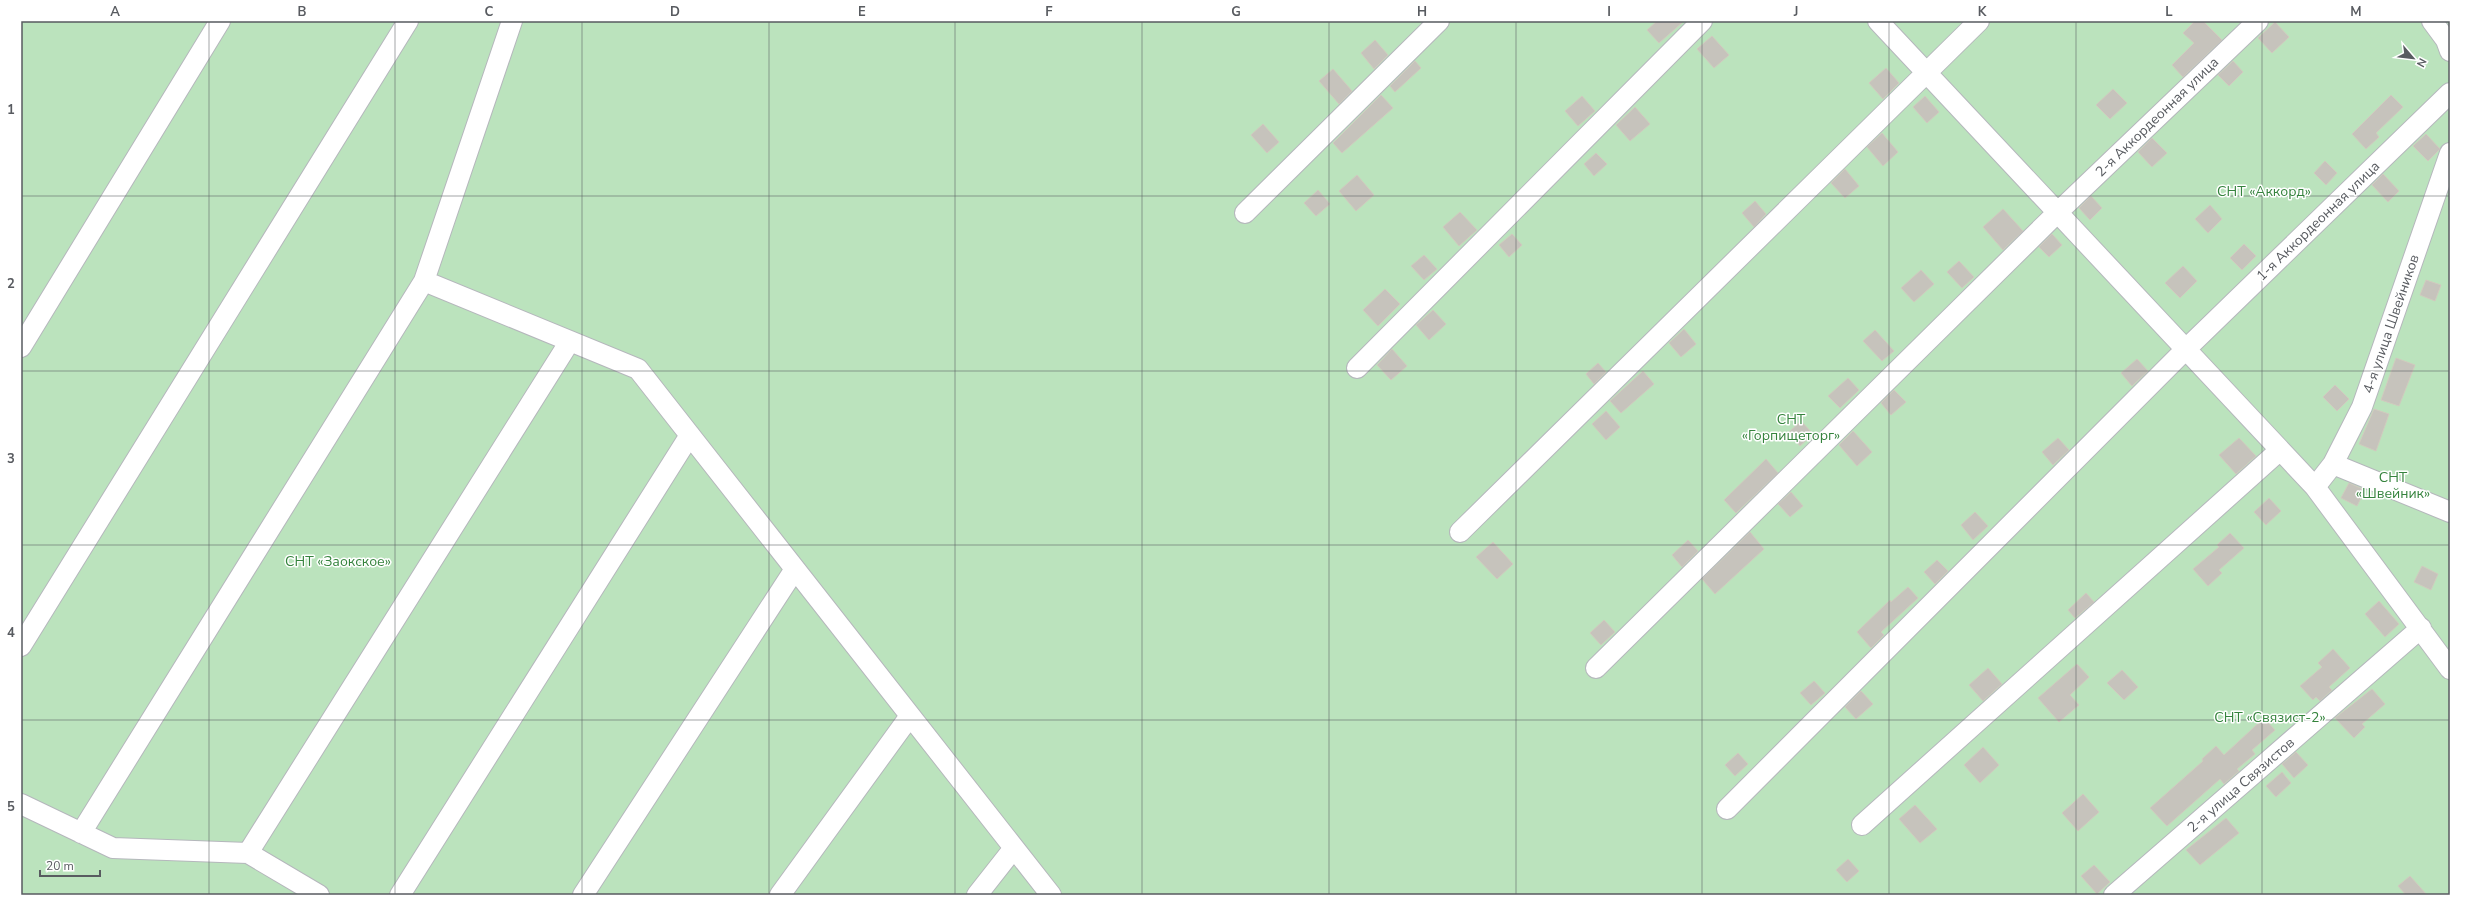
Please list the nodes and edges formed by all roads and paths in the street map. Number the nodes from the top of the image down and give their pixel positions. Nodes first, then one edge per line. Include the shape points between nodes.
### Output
1 (220, 21) edge
2 (408, 21) edge
3 (512, 21) edge
4 (1439, 21) edge
5 (1702, 21) edge
6 (1878, 21) edge
7 (1979, 21) edge
8 (2258, 21) edge
9 (2432, 21) edge
10 (2448, 42) edge
11 (1925, 72) junction
12 (2450, 93) edge
13 (2450, 153) edge
14 (1245, 213) dead end
15 (2057, 213) junction
16 (424, 281) junction
17 (570, 341) junction
18 (21, 347) edge
19 (2185, 350) junction
20 (1356, 368) dead end
21 (690, 435) junction
22 (2279, 451) junction
23 (2333, 464) junction
24 (2315, 487) junction
25 (2450, 512) edge
26 (1460, 532) dead end
27 (795, 569) junction
28 (2421, 628) junction
29 (21, 646) edge
30 (1596, 668) dead end
31 (2450, 669) edge
32 (910, 716) junction
33 (21, 804) edge
34 (1727, 809) dead end
35 (1862, 825) dead end
36 (81, 833) junction
37 (1014, 848) junction
38 (248, 853) junction
39 (319, 895) edge
40 (400, 895) edge
41 (583, 895) edge
42 (780, 895) edge
43 (977, 895) edge
44 (1051, 895) edge
45 (2114, 895) edge

1 - 18 street
2 - 29 street
3 - 16 street
4 - 14 street
5 - 20 street
6 - 11 street
7 - 11 street
8 - 15 street, 2-я Аккордеонная улица
9 - 10 street
11 - 15 street
11 - 26 street
12 - 19 street, 1-я Аккордеонная улица
13 - 23 street, 4-я улица Швейников via 2362,407
15 - 19 street
15 - 30 street, 2-я Аккордеонная улица
16 - 17 street
16 - 36 street
17 - 21 street via 638,369
17 - 38 street
19 - 22 street
19 - 34 street, 1-я Аккордеонная улица
21 - 27 street
21 - 40 street
22 - 24 street
22 - 35 street
23 - 24 street, 4-я улица Швейников
23 - 25 street
24 - 28 street
27 - 32 street
27 - 41 street
28 - 31 street
28 - 45 street, 2-я улица Связистов
32 - 37 street
32 - 42 street
33 - 36 street
36 - 38 street via 113,848
37 - 43 street
37 - 44 street
38 - 39 street

